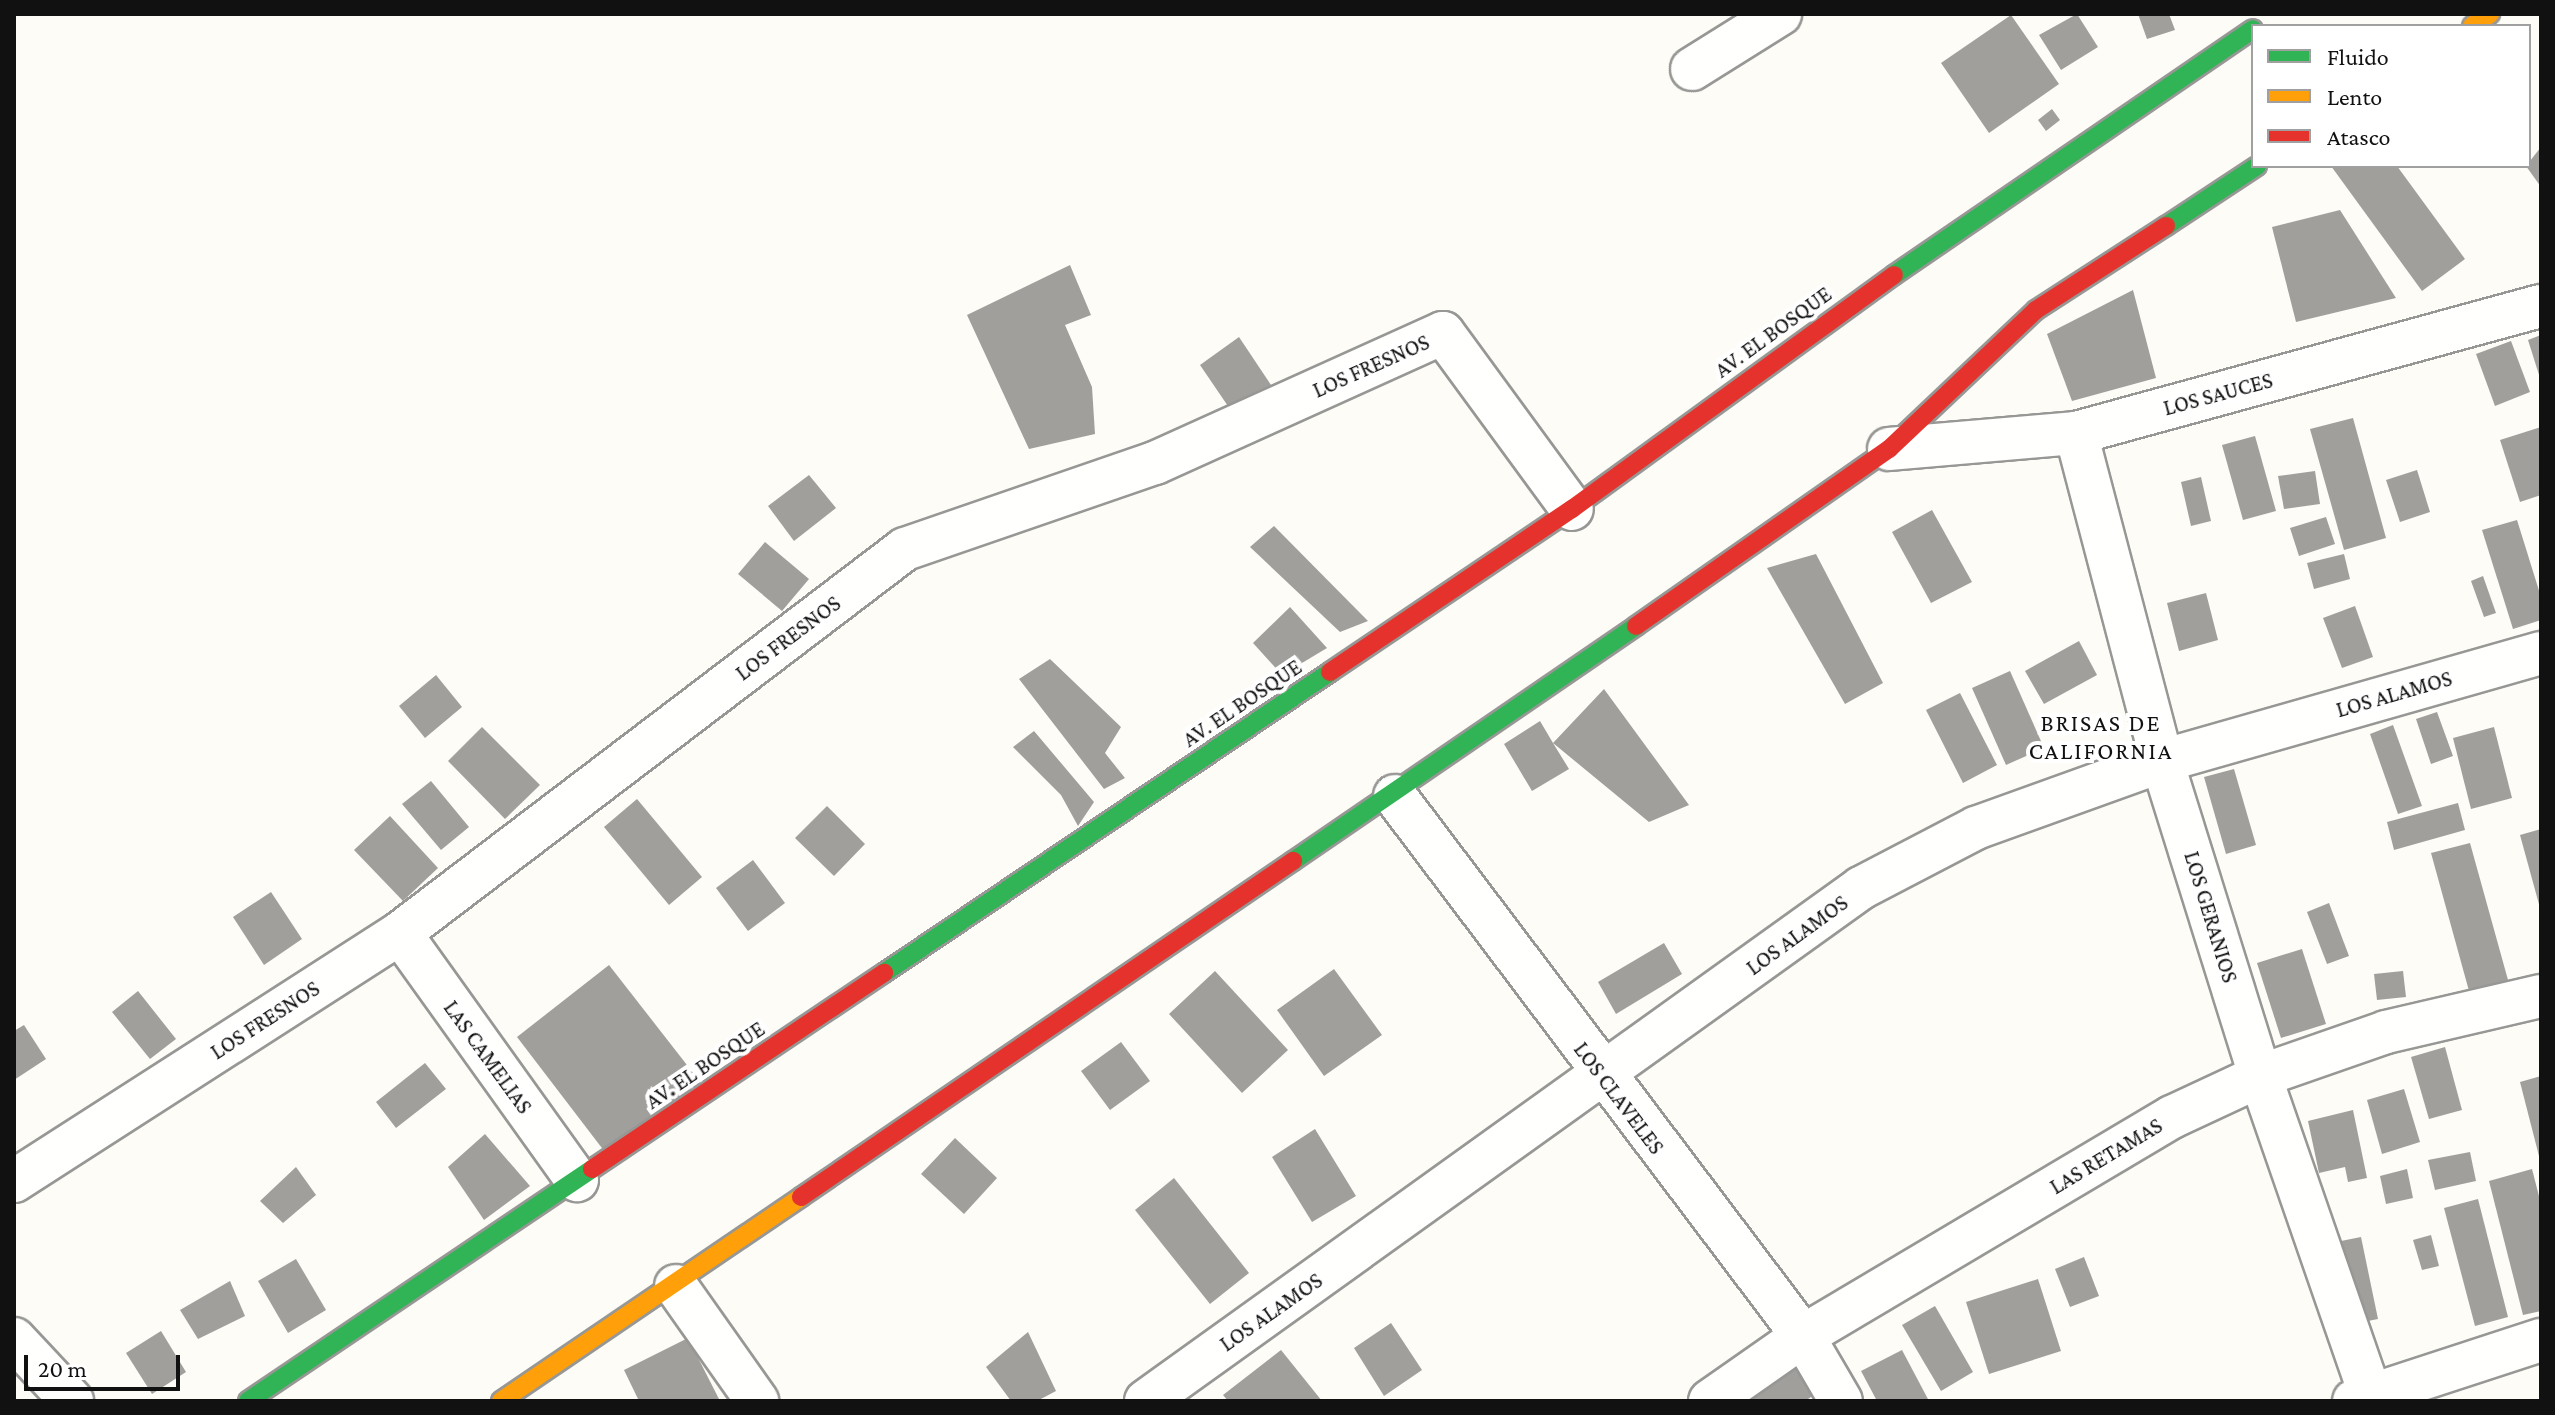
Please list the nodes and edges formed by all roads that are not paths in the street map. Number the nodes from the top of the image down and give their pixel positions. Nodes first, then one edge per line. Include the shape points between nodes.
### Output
1 (1780, 14) edge
2 (2251, 30) edge
3 (1692, 69) dead end
4 (2254, 168) edge
5 (2541, 306) edge
6 (2076, 433) junction
7 (1889, 449) junction
8 (1572, 509) junction
9 (2541, 653) edge
10 (2162, 761) junction
11 (1395, 796) junction
12 (400, 933) junction
13 (2541, 996) edge
14 (2260, 1076) junction
15 (1601, 1077) junction
16 (577, 1180) junction
17 (14, 1181) edge
18 (676, 1286) junction
19 (1803, 1336) junction
20 (14, 1339) edge
21 (2541, 1340) edge
22 (2362, 1397) edge
23 (72, 1401) edge
24 (248, 1401) edge
25 (501, 1401) edge
26 (757, 1401) edge
27 (1146, 1401) edge
28 (1710, 1401) edge
29 (1841, 1401) edge

1 - 3 street
2 - 8 street, AV. EL BOSQUE via 1826,322
4 - 7 street via 2036,310
5 - 6 street, LOS SAUCES
6 - 7 street, LOS SAUCES
6 - 10 street, LOS GERANIOS
7 - 11 street
8 - 12 street, LOS FRESNOS via 1443,333 1155,463 905,549
8 - 16 street, AV. EL BOSQUE
9 - 10 street, LOS ALAMOS
10 - 14 street, LOS GERANIOS
10 - 15 street, LOS ALAMOS via 1976,828 1861,888
11 - 15 street, LOS CLAVELES
11 - 18 street
12 - 16 street, LAS CAMELIAS
12 - 17 street, LOS FRESNOS
13 - 14 street, LAS RETAMAS via 2386,1032
14 - 19 street, LAS RETAMAS via 2172,1117
14 - 22 street, LOS GERANIOS
15 - 19 street, LOS CLAVELES
15 - 27 street, LOS ALAMOS
16 - 24 street, AV. EL BOSQUE
18 - 25 street
18 - 26 street
19 - 28 street, LAS RETAMAS
19 - 29 street, LOS CLAVELES
20 - 23 street
21 - 22 street

